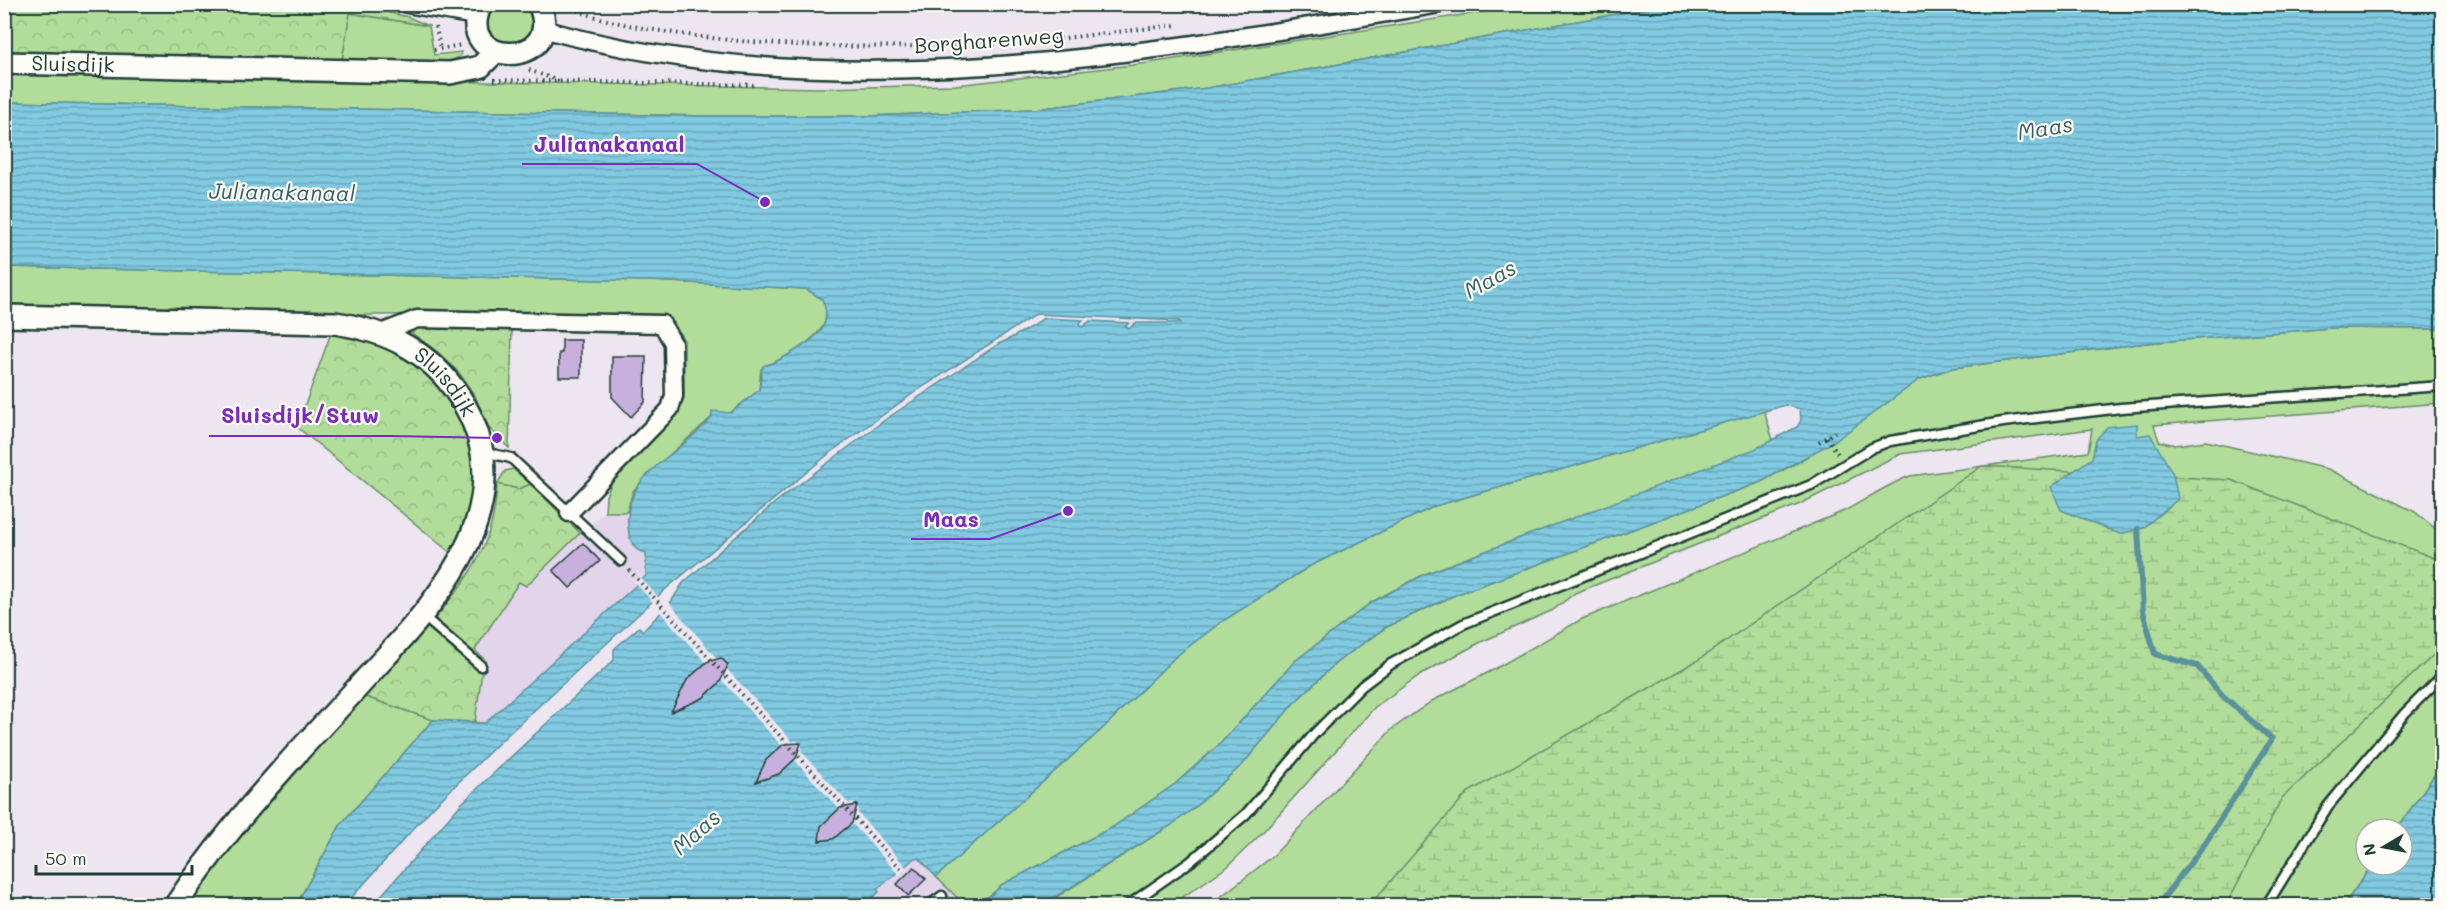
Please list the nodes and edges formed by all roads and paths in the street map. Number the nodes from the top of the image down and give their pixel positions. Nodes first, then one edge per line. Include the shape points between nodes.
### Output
1 (407, 4) edge
2 (539, 4) edge
3 (561, 4) edge
4 (1439, 4) edge
5 (478, 10) edge
6 (1182, 24) dead end
7 (543, 29) junction
8 (1046, 40) dead end
9 (1012, 43) dead end
10 (495, 52) junction
11 (4, 63) edge
12 (788, 66) junction
13 (498, 81) dead end
14 (4, 316) edge
15 (381, 333) junction
16 (2442, 386) edge
17 (1835, 432) dead end
18 (1827, 437) junction
19 (1819, 442) dead end
20 (1833, 446) dead end
21 (483, 452) junction
22 (569, 513) junction
23 (621, 561) dead end
24 (632, 573) dead end
25 (423, 616) junction
26 (481, 666) dead end
27 (2442, 676) edge
28 (903, 871) dead end
29 (942, 896) dead end
30 (176, 906) edge
31 (928, 906) edge
32 (1127, 906) edge
33 (2266, 906) edge

1 - 5 street
2 - 7 street
3 - 9 path via 604,21 753,42 901,48
4 - 12 street, Borgharenweg via 1201,44 1005,65 876,70
5 - 10 street via 477,31
6 - 8 path
7 - 10 street via 538,40 522,53
7 - 12 street, Borgharenweg via 600,45
10 - 11 street, Sluisdijk via 475,70 450,74
12 - 13 path via 752,86
14 - 15 street, Sluisdijk via 335,323
15 - 21 street, Sluisdijk via 411,347 450,381 464,404
15 - 22 street via 417,319 662,324 673,343 674,396 669,409
16 - 32 lane via 2121,408 2003,422 1881,444 1811,485 1463,624 1391,664 1362,686 1315,733 1246,814 1190,862
17 - 18 path
18 - 19 path
18 - 20 path
21 - 22 lane via 511,458
21 - 25 street, Sluisdijk via 481,508 471,538
22 - 23 lane
24 - 28 path
25 - 26 lane
25 - 30 street, Sluisdijk via 224,838
27 - 33 lane via 2405,713 2328,806
29 - 31 lane

